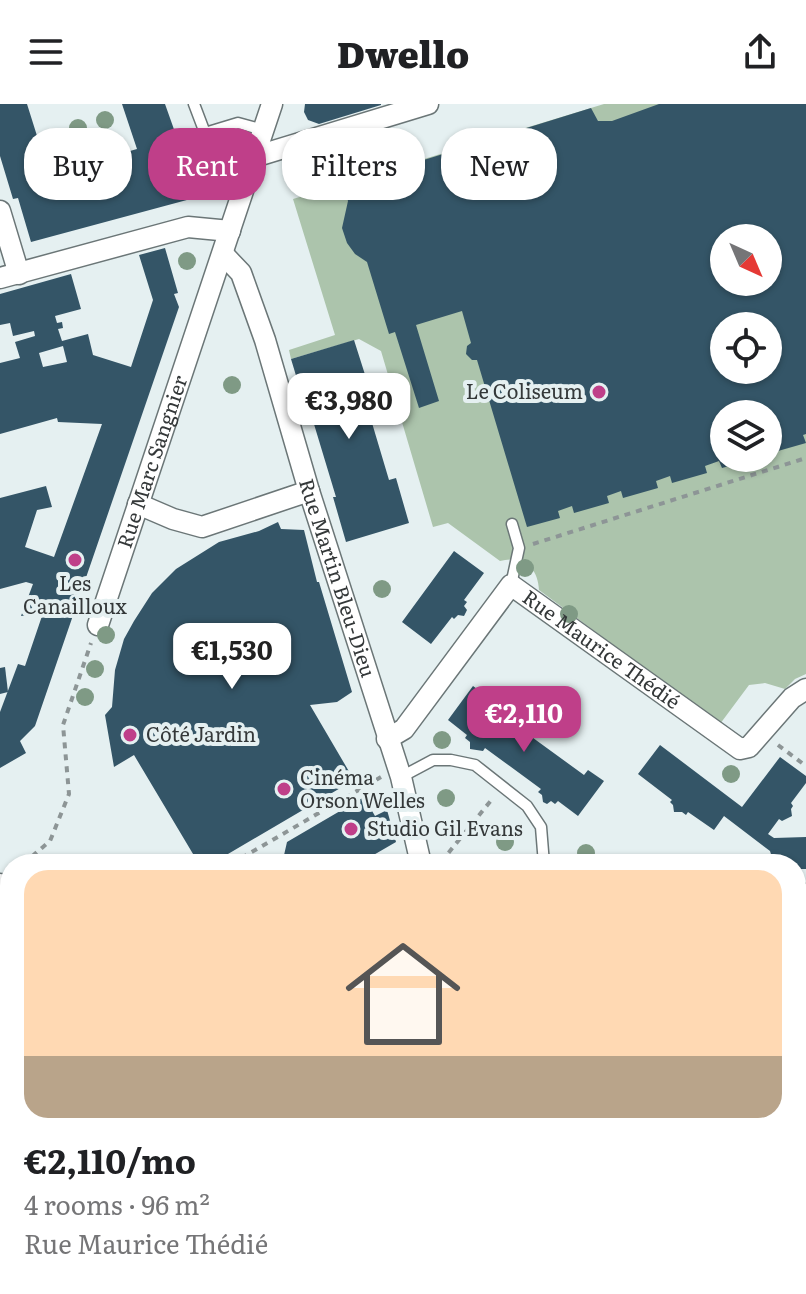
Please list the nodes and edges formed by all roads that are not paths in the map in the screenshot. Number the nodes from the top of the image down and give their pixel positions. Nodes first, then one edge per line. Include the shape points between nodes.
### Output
1 (194, 104) edge
2 (272, 104) edge
3 (428, 104) edge
4 (203, 128) edge
5 (222, 128) edge
6 (256, 128) edge
7 (264, 128) edge
8 (266, 153) edge
9 (240, 200) edge
10 (0, 211) edge
11 (230, 231) junction
12 (223, 254) junction
13 (10, 276) edge
14 (309, 491) junction
15 (138, 504) junction
16 (512, 524) dead end
17 (511, 585) junction
18 (98, 625) road end
19 (806, 689) edge
20 (387, 739) junction
21 (399, 772) junction
22 (419, 854) edge
23 (544, 854) edge

1 - 4 lane
2 - 7 street, Rue Marc Sangnier
3 - 8 street
5 - 6 lane via 238,123
9 - 11 street, Rue Marc Sangnier
10 - 13 street
11 - 12 street, Rue Marc Sangnier
11 - 13 street via 188,227
12 - 14 street, Rue Martin Bleu-Dieu via 241,273
12 - 15 street, Rue Marc Sangnier
14 - 15 street via 202,527
14 - 20 street, Rue Martin Bleu-Dieu
15 - 18 street, Rue Marc Sangnier
16 - 17 lane via 519,548
17 - 19 street, Rue Maurice Thédié via 740,749 749,747
17 - 20 street, Rue Maurice Thédié via 404,729
20 - 21 street, Rue Martin Bleu-Dieu
21 - 22 street, Rue Martin Bleu-Dieu
21 - 23 lane via 433,760 475,765 527,806 541,827

